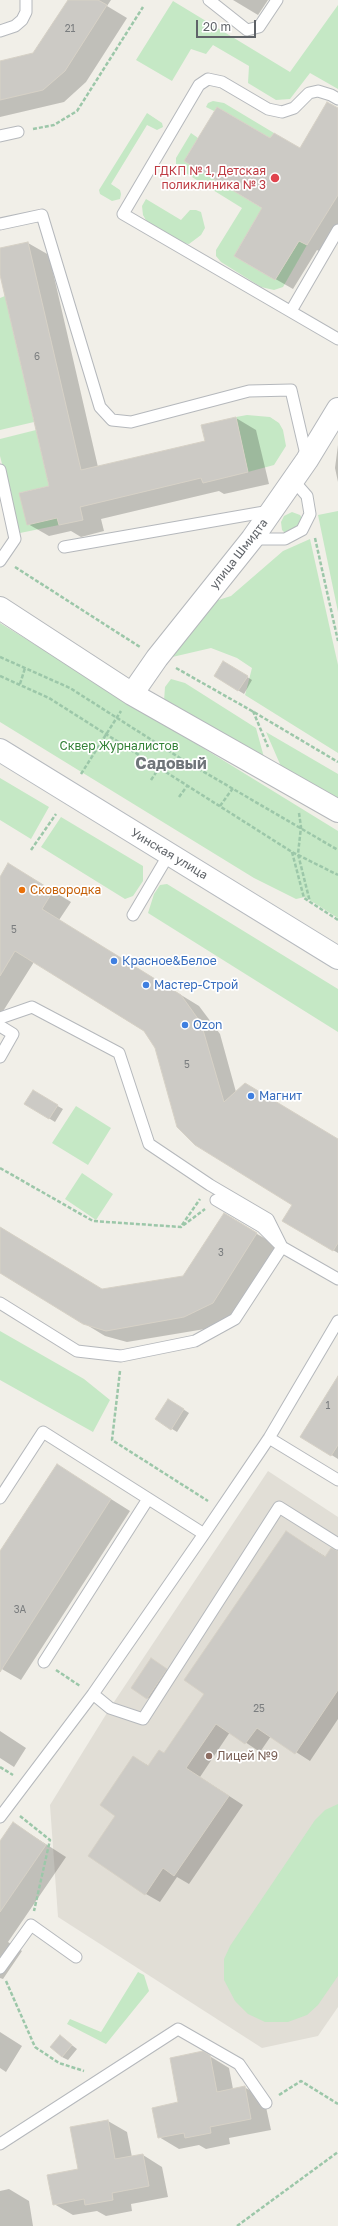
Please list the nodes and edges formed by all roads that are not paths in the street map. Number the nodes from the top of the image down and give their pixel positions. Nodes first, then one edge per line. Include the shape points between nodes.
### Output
1 (26, 0) edge
2 (209, 0) edge
3 (277, 0) edge
4 (0, 31) edge
5 (338, 99) edge
6 (18, 132) road end
7 (0, 136) edge
8 (0, 224) edge
9 (338, 230) edge
10 (291, 311) junction
11 (338, 339) edge
12 (338, 409) edge
13 (307, 460) junction
14 (0, 470) edge
15 (293, 480) junction
16 (272, 511) junction
17 (252, 539) junction
18 (64, 547) dead end
19 (0, 561) edge
20 (0, 608) edge
21 (132, 694) junction
22 (0, 750) edge
23 (338, 811) edge
24 (169, 854) junction
25 (133, 916) dead end
26 (338, 958) edge
27 (0, 1018) edge
28 (0, 1026) edge
29 (0, 1057) edge
30 (216, 1200) road end
31 (282, 1247) junction
32 (338, 1279) edge
33 (0, 1303) edge
34 (338, 1321) edge
35 (269, 1438) junction
36 (338, 1480) edge
37 (0, 1498) edge
38 (148, 1499) junction
39 (204, 1534) junction
40 (338, 1544) edge
41 (44, 1662) road end
42 (93, 1694) junction
43 (0, 1817) edge
44 (76, 1957) dead end
45 (0, 1968) edge
46 (266, 2103) road end
47 (0, 2144) edge

1 - 4 lane via 26,12 22,20 15,26
2 - 3 lane via 247,30 259,27
5 - 10 lane via 318,92 309,93 294,108 282,112 268,110 222,82 208,78 199,85 123,214
6 - 7 lane
8 - 13 lane via 42,215 100,407 112,420 131,422 249,391 291,390
9 - 10 lane
10 - 11 lane
12 - 13 street, улица Шмидта
13 - 15 street, улица Шмидта
14 - 19 lane via 15,539
15 - 16 street, улица Шмидта
15 - 17 lane via 307,496 310,514 302,530 285,539
16 - 17 street, улица Шмидта
16 - 18 lane
17 - 21 street, улица Шмидта via 156,658
20 - 21 street
21 - 23 street
22 - 24 street, Уинская улица
24 - 25 lane
24 - 26 street, Уинская улица
27 - 31 lane via 32,1007 119,1053 149,1144 268,1219
28 - 29 lane via 13,1034
30 - 31 lane via 262,1227
31 - 32 lane
31 - 33 lane via 235,1319 195,1341 121,1356 77,1351
34 - 35 lane
35 - 36 lane
35 - 39 lane
37 - 38 lane via 43,1432
38 - 39 lane
38 - 41 lane
39 - 42 lane
40 - 42 lane via 279,1507 143,1719 110,1708
42 - 43 lane
44 - 45 lane via 31,1925
46 - 47 lane via 239,2064 178,2029

